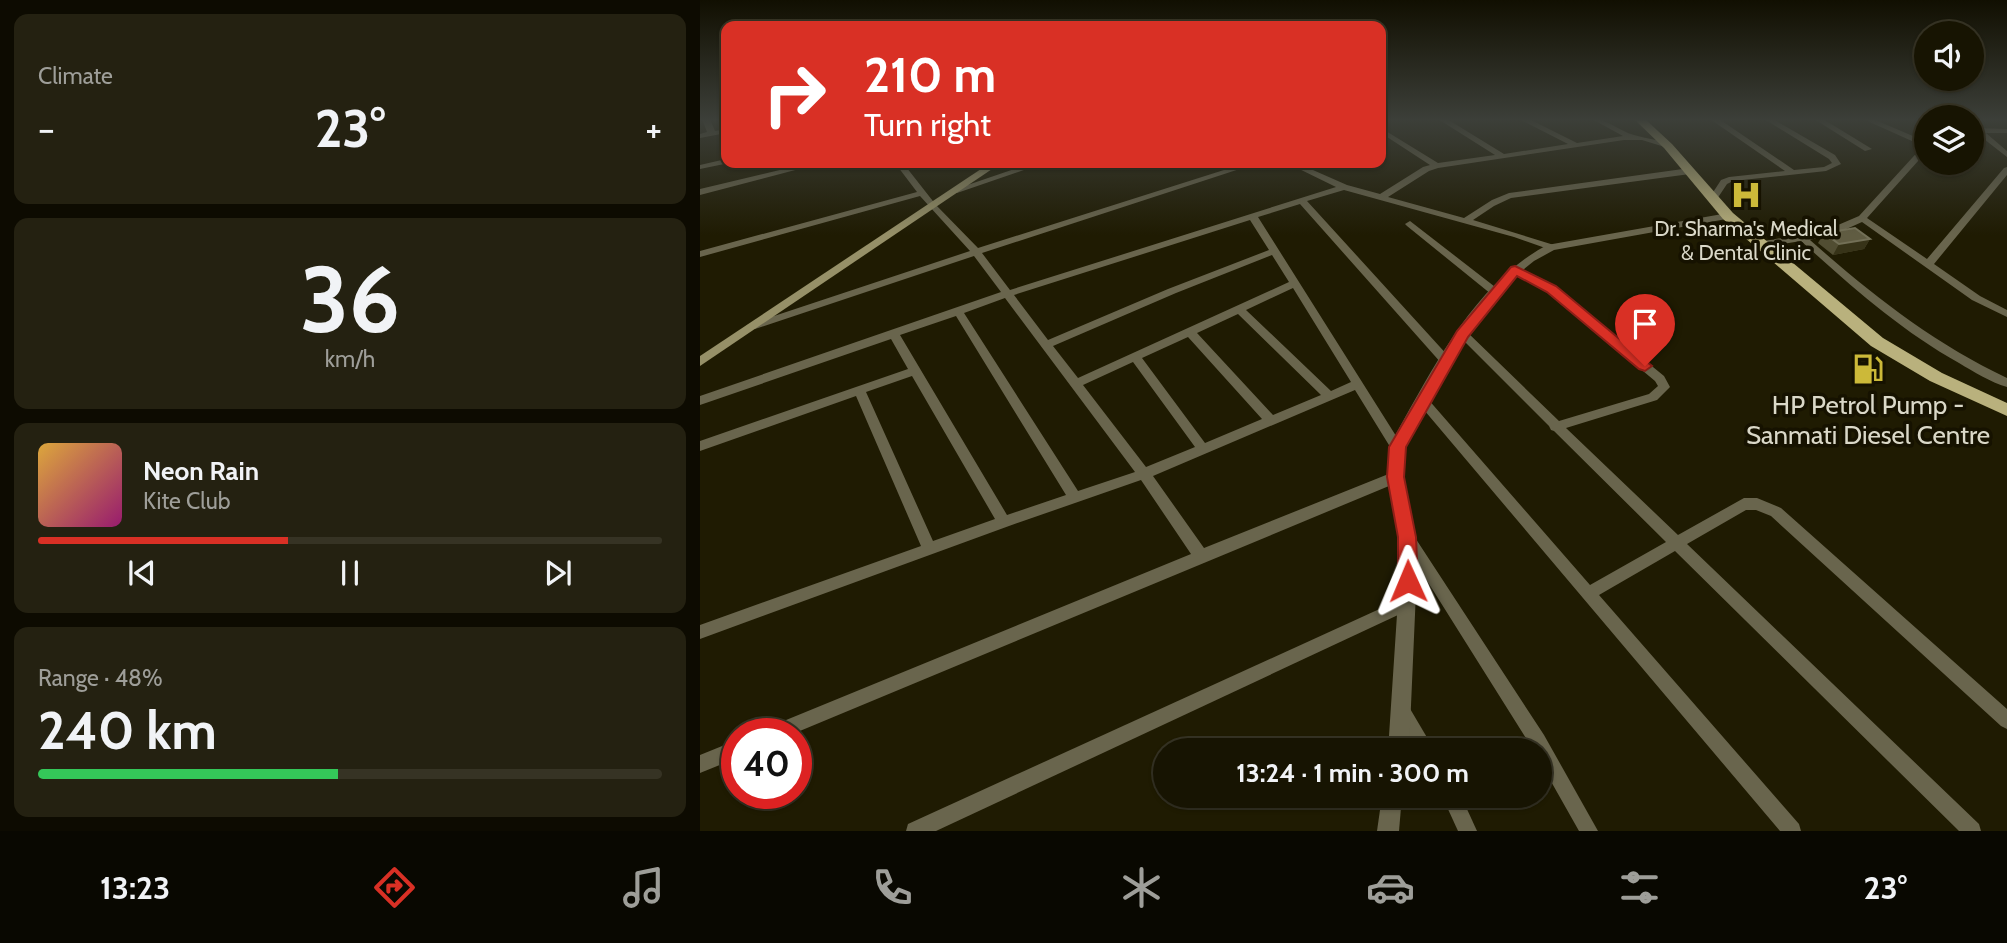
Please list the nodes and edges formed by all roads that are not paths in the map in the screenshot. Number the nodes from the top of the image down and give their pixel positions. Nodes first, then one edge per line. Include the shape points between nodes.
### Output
1 (1424, 158) edge
2 (1485, 158) edge
3 (1678, 158) edge
4 (1770, 158) edge
5 (1831, 158) edge
6 (1914, 160) edge
7 (721, 161) edge
8 (1437, 166) junction
9 (700, 167) edge
10 (798, 168) edge
11 (903, 168) edge
12 (988, 168) edge
13 (1025, 168) edge
14 (1238, 168) edge
15 (1301, 168) edge
16 (2007, 170) edge
17 (1690, 171) junction
18 (1792, 173) junction
19 (1344, 187) junction
20 (954, 191) junction
21 (700, 192) edge
22 (922, 193) junction
23 (1714, 197) junction
24 (1380, 198) junction
25 (1303, 202) junction
26 (933, 206) junction
27 (1728, 216) junction
28 (1254, 218) junction
29 (1862, 218) junction
30 (1465, 221) junction
31 (1410, 225) dead end
32 (1803, 238) junction
33 (1764, 244) junction
34 (1550, 247) junction
35 (1275, 251) junction
36 (976, 252) junction
37 (700, 254) edge
38 (1928, 264) junction
39 (1515, 270) junction
40 (1295, 283) junction
41 (1494, 292) junction
42 (1007, 294) junction
43 (1239, 309) junction
44 (958, 311) junction
45 (2007, 314) edge
46 (751, 327) junction
47 (1190, 332) junction
48 (1462, 334) junction
49 (894, 335) junction
50 (1046, 345) junction
51 (1135, 358) junction
52 (1446, 361) junction
53 (700, 362) edge
54 (916, 370) junction
55 (2007, 383) edge
56 (1076, 384) junction
57 (1358, 384) junction
58 (859, 389) junction
59 (1329, 396) junction
60 (700, 401) edge
61 (1423, 401) junction
62 (2007, 410) edge
63 (1271, 421) junction
64 (1555, 427) junction
65 (700, 446) edge
66 (1397, 447) junction
67 (1203, 449) junction
68 (1144, 474) junction
69 (1396, 477) junction
70 (1074, 498) junction
71 (1004, 522) junction
72 (1407, 537) junction
73 (1675, 544) junction
74 (929, 548) junction
75 (1201, 556) junction
76 (1589, 593) junction
77 (1408, 603) junction
78 (700, 632) edge
79 (1402, 713) junction
80 (811, 718) edge
81 (2007, 720) edge
82 (1399, 738) edge
83 (1418, 738) edge
84 (721, 755) edge
85 (700, 764) edge
86 (1391, 808) edge
87 (1457, 808) edge
88 (915, 831) edge
89 (1388, 831) edge
90 (1468, 831) edge
91 (1589, 831) edge
92 (1792, 831) edge
93 (1972, 831) edge

1 - 8 street
2 - 8 street
3 - 17 main road
4 - 18 street
5 - 18 street via 1836,164 1826,169
6 - 29 street
7 - 9 street
8 - 24 street
10 - 21 street
11 - 22 street
12 - 20 main road
13 - 20 street
14 - 36 street
15 - 19 street
16 - 38 street
17 - 23 main road
17 - 30 street via 1509,196 1489,202
18 - 23 street via 1732,178
19 - 24 street
19 - 25 street
20 - 26 main road
22 - 26 street
22 - 37 street
23 - 27 main road
24 - 30 street
25 - 28 street
25 - 52 street
26 - 36 street
26 - 46 main road
27 - 33 main road
27 - 34 street
28 - 35 street
28 - 42 street
29 - 32 street via 1837,231
29 - 38 street
30 - 34 street
31 - 41 street
32 - 33 street
32 - 55 street via 1928,342
33 - 62 main road via 1898,356
34 - 39 street
35 - 40 street
35 - 50 street
36 - 42 street
36 - 46 street
38 - 45 street
39 - 41 street
39 - 64 street via 1551,289 1664,387 1653,397
40 - 43 street
40 - 57 street
41 - 48 street
42 - 44 street
42 - 50 street
43 - 47 street
43 - 59 street
44 - 49 street
44 - 70 street
46 - 53 main road
47 - 51 street
47 - 63 street
48 - 52 street
48 - 64 street
49 - 54 street
49 - 60 street
50 - 56 street
51 - 56 street
51 - 67 street
52 - 61 street
54 - 58 street
54 - 71 street
56 - 68 street
57 - 59 street
57 - 66 street
58 - 65 street
58 - 74 street
59 - 63 street
61 - 66 street
61 - 76 street
63 - 67 street
64 - 73 street
66 - 69 street
67 - 68 street
68 - 70 street
68 - 75 street
69 - 72 street
69 - 75 street
70 - 71 street
71 - 74 street
72 - 77 street
72 - 91 street via 1538,741
73 - 76 street
73 - 81 street via 1744,504 1776,512
73 - 93 street
74 - 78 street
75 - 80 street
76 - 92 street
77 - 79 street
77 - 88 street
79 - 82 street
79 - 83 street
84 - 85 street
86 - 89 street
87 - 90 street

